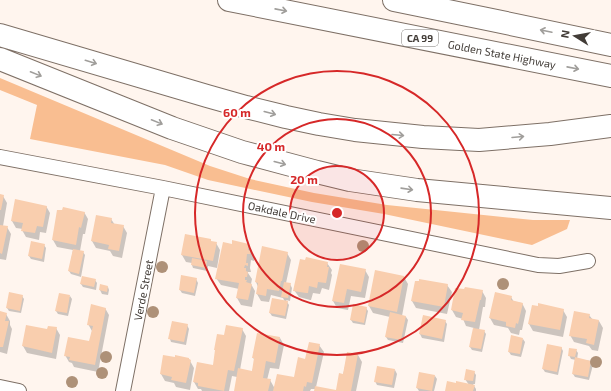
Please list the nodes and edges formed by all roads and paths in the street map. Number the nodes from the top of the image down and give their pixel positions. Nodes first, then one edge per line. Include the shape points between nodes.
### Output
1 (229, 0) edge
2 (394, 0) edge
3 (0, 35) edge
4 (611, 45) edge
5 (0, 59) edge
6 (611, 76) edge
7 (611, 126) edge
8 (0, 157) edge
9 (163, 188) junction
10 (611, 208) edge
11 (588, 261) dead end
12 (0, 387) edge
13 (19, 391) edge
14 (123, 391) edge

1 -> 6 highway, Golden State Highway / CA 99
4 -> 2 highway
3 -> 7 highway via 207,96 318,124 390,134 479,140
5 -> 10 highway via 172,128 242,152 317,172 417,190
8 - 9 street, Oakdale Drive
9 - 11 street, Oakdale Drive via 538,265 558,266
9 - 14 street, Verde Street
12 - 13 street

